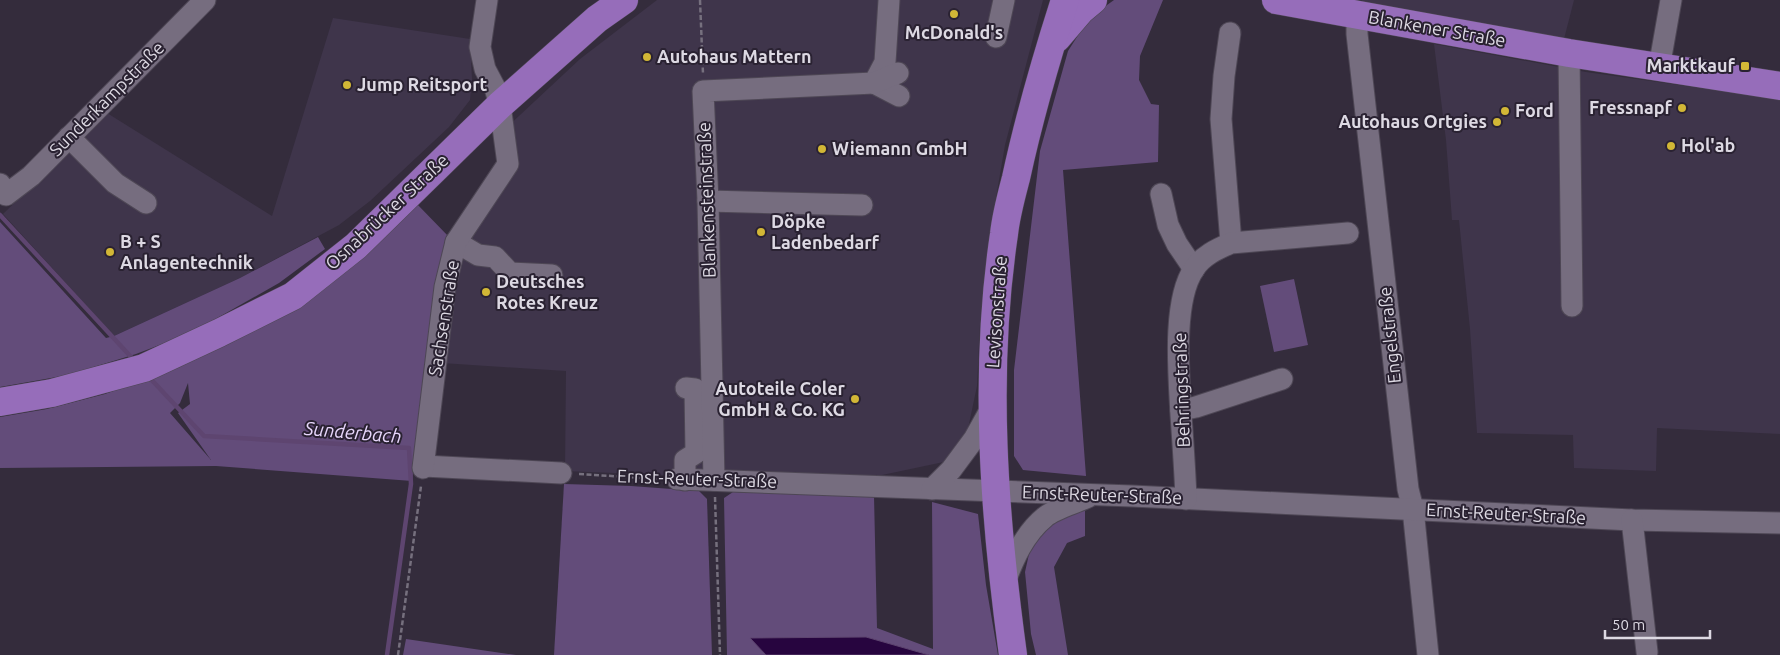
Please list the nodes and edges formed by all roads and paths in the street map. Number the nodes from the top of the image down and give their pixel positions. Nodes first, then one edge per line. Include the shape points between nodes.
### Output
1 (205, 0) edge
2 (487, 0) edge
3 (624, 0) edge
4 (700, 0) edge
5 (889, 0) edge
6 (1004, 0) edge
7 (1065, 0) edge
8 (1093, 0) edge
9 (1276, 0) edge
10 (1670, 0) edge
11 (1357, 15) junction
12 (1230, 33) dead end
13 (996, 37) dead end
14 (1050, 46) junction
15 (1569, 53) junction
16 (1659, 68) junction
17 (898, 73) dead end
18 (874, 83) junction
19 (1780, 86) edge
20 (703, 90) junction
21 (899, 96) dead end
22 (500, 105) junction
23 (69, 137) junction
24 (3, 190) edge
25 (1161, 194) dead end
26 (708, 201) junction
27 (146, 203) dead end
28 (862, 205) dead end
29 (1348, 232) dead end
30 (456, 242) junction
31 (1230, 242) junction
32 (1194, 269) junction
33 (552, 275) dead end
34 (1572, 306) dead end
35 (1282, 379) dead end
36 (686, 388) dead end
37 (0, 402) edge
38 (993, 405) junction
39 (1181, 410) junction
40 (424, 467) junction
41 (561, 473) joint
42 (681, 480) junction
43 (714, 480) junction
44 (932, 489) junction
45 (995, 491) junction
46 (1093, 495) junction
47 (1186, 498) junction
48 (1413, 509) junction
49 (1632, 520) junction
50 (1780, 523) edge
51 (1004, 584) junction
52 (1647, 652) dead end
53 (398, 655) edge
54 (720, 655) edge
55 (1014, 655) edge
56 (1428, 655) edge

1 - 23 street, Sunderkampstraße
2 - 22 street, Sachsenstraße via 480,47 484,69
3 - 22 main road, Osnabrücker Straße via 597,19
4 - 20 path
5 - 18 street via 885,62
6 - 13 street
7 - 14 main road, Levisonstraße
8 - 14 main road, Levisonstraße
9 - 11 main road, Blankener Straße
10 - 16 street
11 - 15 main road, Blankener Straße
11 - 48 street, Engelstraße via 1406,479
12 - 31 street via 1221,119
14 - 38 main road, Levisonstraße via 1026,128 1004,232 992,338
15 - 16 main road, Blankener Straße
15 - 34 street
16 - 19 main road, Blankener Straße
17 - 18 street
18 - 20 street
18 - 21 street
20 - 26 street, Blankensteinstraße
22 - 30 street, Sachsenstraße via 508,164
22 - 37 main road, Osnabrücker Straße via 356,246 293,296 144,368 52,393
23 - 24 street, Sunderkampstraße via 31,176
23 - 27 street via 115,183
25 - 32 street via 1168,225
26 - 28 street
26 - 43 street, Blankensteinstraße
29 - 31 street, Behringstraße
30 - 33 street via 478,256 495,257 510,273
30 - 40 street, Sachsenstraße via 445,287
31 - 32 street, Behringstraße via 1202,259
32 - 39 street, Behringstraße via 1182,301 1178,346
35 - 39 street
36 - 42 street via 695,388 696,452 685,460
38 - 44 street via 951,470
38 - 45 main road, Levisonstraße
39 - 47 street, Behringstraße
40 - 41 street
40 - 53 path
41 - 42 path, Ernst-Reuter-Straße
42 - 43 street, Ernst-Reuter-Straße
43 - 44 street, Ernst-Reuter-Straße
43 - 54 path
44 - 45 street, Ernst-Reuter-Straße
45 - 46 street, Ernst-Reuter-Straße
45 - 51 main road, Levisonstraße
46 - 47 street, Ernst-Reuter-Straße
46 - 51 street via 1046,516 1026,538
47 - 48 street, Ernst-Reuter-Straße
48 - 49 street, Ernst-Reuter-Straße
48 - 56 street, Engelstraße
49 - 50 street, Ernst-Reuter-Straße
49 - 52 street
51 - 55 main road, Levisonstraße

